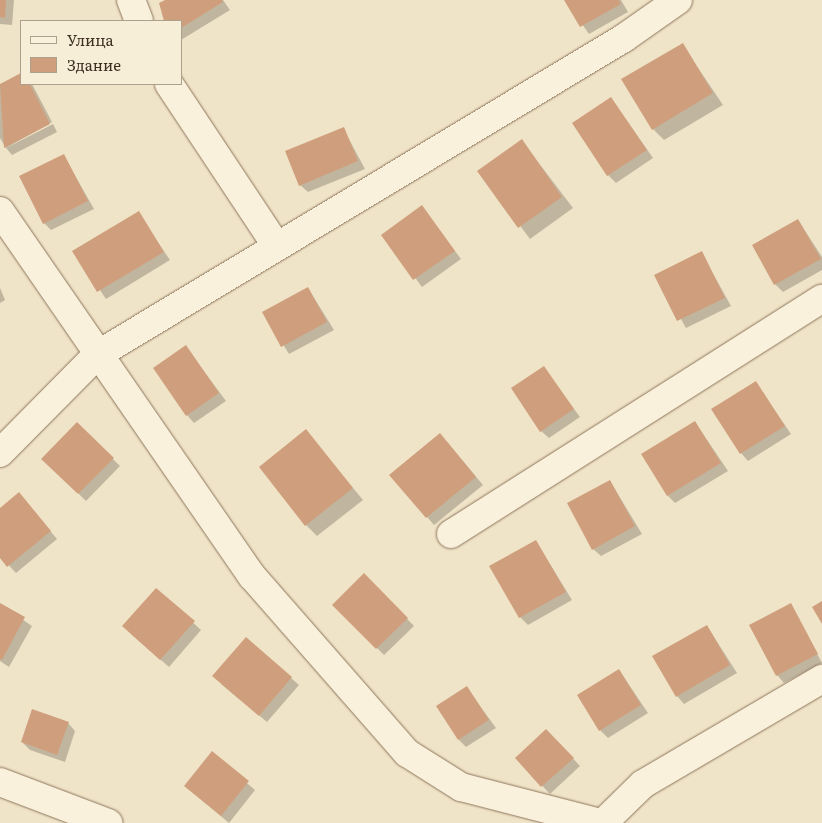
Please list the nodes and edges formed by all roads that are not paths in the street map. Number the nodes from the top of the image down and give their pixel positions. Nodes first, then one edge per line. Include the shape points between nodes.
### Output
1 (132, 0) edge
2 (678, 0) edge
3 (139, 20) edge
4 (170, 85) edge
5 (0, 212) edge
6 (276, 245) junction
7 (822, 299) edge
8 (97, 355) junction
9 (0, 453) edge
10 (451, 534) dead end
11 (822, 678) edge
12 (0, 782) edge
13 (108, 823) edge
14 (601, 823) edge

1 - 3 street
2 - 6 street via 624,38
4 - 6 street
5 - 8 street
6 - 8 street
7 - 10 street
8 - 9 street
8 - 14 street via 252,576 407,753 460,788
11 - 14 street via 643,784
12 - 13 street

